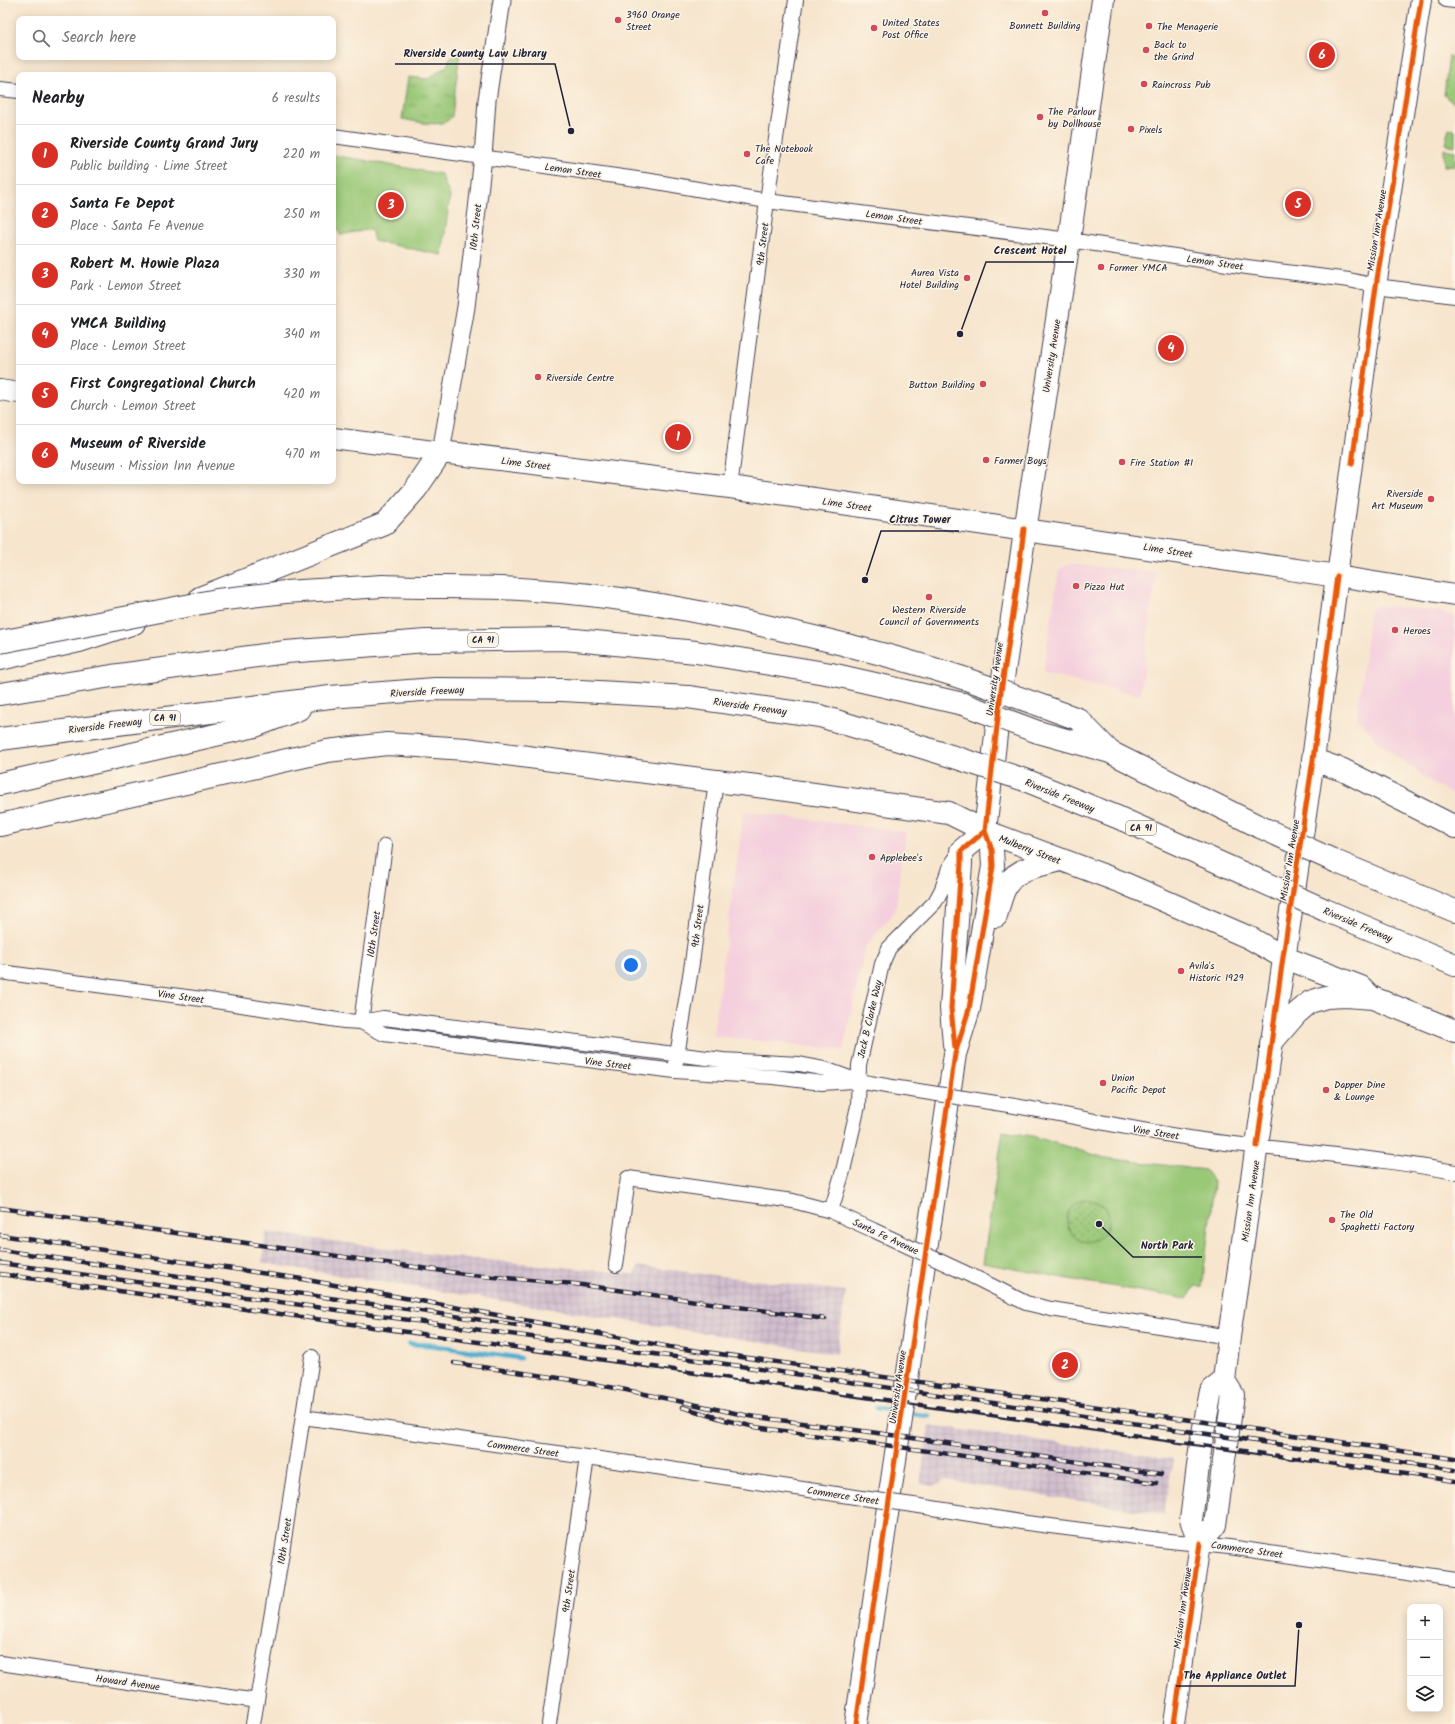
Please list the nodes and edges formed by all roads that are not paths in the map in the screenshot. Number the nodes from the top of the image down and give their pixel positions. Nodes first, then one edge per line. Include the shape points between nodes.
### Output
1 (502, 0) edge
2 (796, 0) edge
3 (1103, 0) edge
4 (1421, 0) edge
5 (1446, 0) edge
6 (1455, 1) edge
7 (0, 89) edge
8 (16, 91) edge
9 (336, 136) edge
10 (483, 157) junction
11 (768, 200) junction
12 (1069, 240) junction
13 (1376, 286) junction
14 (1455, 296) edge
15 (0, 390) edge
16 (16, 393) edge
17 (336, 438) edge
18 (441, 452) junction
19 (730, 487) junction
20 (1024, 528) junction
21 (1337, 576) junction
22 (1455, 595) edge
23 (0, 642) edge
24 (0, 659) edge
25 (0, 694) edge
26 (330, 697) junction
27 (0, 739) edge
28 (1110, 752) junction
29 (1313, 760) junction
30 (716, 781) junction
31 (0, 784) edge
32 (0, 825) edge
33 (1455, 827) edge
34 (985, 831) junction
35 (385, 846) dead end
36 (961, 851) junction
37 (1060, 860) junction
38 (1455, 911) edge
39 (980, 945) junction
40 (1283, 957) junction
41 (1455, 965) edge
42 (0, 972) edge
43 (1373, 998) junction
44 (361, 1022) junction
45 (1455, 1031) edge
46 (1272, 1043) junction
47 (678, 1054) junction
48 (955, 1054) junction
49 (675, 1071) junction
50 (858, 1081) junction
51 (1257, 1146) junction
52 (1455, 1172) edge
53 (831, 1211) junction
54 (616, 1265) dead end
55 (1229, 1337) junction
56 (312, 1357) dead end
57 (303, 1417) junction
58 (588, 1457) junction
59 (1200, 1543) junction
60 (1455, 1580) edge
61 (0, 1663) edge
62 (257, 1701) junction
63 (253, 1724) edge
64 (549, 1724) edge
65 (856, 1724) edge
66 (1174, 1724) edge

1 - 10 street, 10th Street via 486,100
2 - 11 street, 9th Street
3 - 12 main road, University Avenue
4 - 13 main road, Mission Inn Avenue
5 - 6 street
7 - 8 street
9 - 10 street, Lemon Street
10 - 11 street, Lemon Street
10 - 18 street, 10th Street via 466,307
11 - 12 street, Lemon Street
11 - 19 street, 9th Street
12 - 13 street, Lemon Street
12 - 20 main road, University Avenue
13 - 14 street, Lemon Street
13 - 21 main road, Mission Inn Avenue
15 - 16 main road
17 - 18 main road, Lime Street
18 - 19 main road, Lime Street
18 - 24 main road via 416,489 385,524 128,626 79,641
19 - 20 main road, Lime Street
20 - 21 main road, Lime Street
20 - 34 main road, University Avenue via 1000,692
21 - 22 main road, Lime Street
21 - 29 main road, Mission Inn Avenue
23 - 28 main road, bridge via 217,600 285,592 383,586 534,590 647,602 732,618 903,659 1078,719
25 - 28 main road, CA 91, bridge via 286,652 426,641 565,639 704,653 831,674 963,704 1038,732
26 - 27 main road, Riverside Freeway / CA 91
26 - 31 main road via 256,726
26 - 41 main road, Riverside Freeway / CA 91, bridge via 435,689 563,690 688,697 820,716 1025,780 1117,817
28 - 38 main road, CA 91, bridge via 1336,862
29 - 33 main road via 1343,770
29 - 40 main road, Mission Inn Avenue
30 - 32 main road, Mulberry Street via 474,750 387,744 327,751
30 - 34 main road, Mulberry Street via 949,813
30 - 47 street, 9th Street
34 - 36 main road
34 - 37 main road, Mulberry Street
34 - 39 main road, University Avenue via 992,850 993,866
35 - 44 street, 10th Street
36 - 48 main road, University Avenue via 951,1008
36 - 50 street, Jack B Clarke Way via 949,868 935,902 899,937 887,953 878,981 859,1065
37 - 39 main road via 1032,867 1008,881 1002,892 991,935
37 - 40 main road, Mulberry Street via 1250,938
39 - 48 main road, University Avenue via 969,1010
40 - 43 main road, Mulberry Street via 1361,987
40 - 46 main road, Mission Inn Avenue
42 - 44 street, Vine Street
43 - 45 main road
43 - 46 main road via 1326,997 1310,1002 1296,1014
44 - 47 street, Vine Street via 383,1018
44 - 49 street, Vine Street via 384,1034
46 - 51 main road, Mission Inn Avenue
47 - 49 street, 9th Street
47 - 50 street, Vine Street via 723,1060 799,1064 825,1069
48 - 65 main road, University Avenue
49 - 50 street, Vine Street via 774,1077 822,1083
50 - 51 street, Vine Street, bridge via 996,1103 1133,1129
50 - 53 street, Jack B Clarke Way via 858,1106
51 - 52 street, Vine Street
51 - 55 main road, Mission Inn Avenue
53 - 54 street, Santa Fe Avenue via 793,1201 628,1178
53 - 55 street, Santa Fe Avenue, bridge via 1026,1303
55 - 59 main road, Mission Inn Avenue via 1224,1381 1233,1395 1215,1525
56 - 57 street, 10th Street
57 - 58 street, Commerce Street
57 - 62 street, 10th Street
58 - 59 street, Commerce Street, bridge via 1027,1523
58 - 64 street, 9th Street
59 - 60 street, Commerce Street
59 - 66 main road, Mission Inn Avenue
61 - 62 street, Howard Avenue
62 - 63 street, 10th Street

